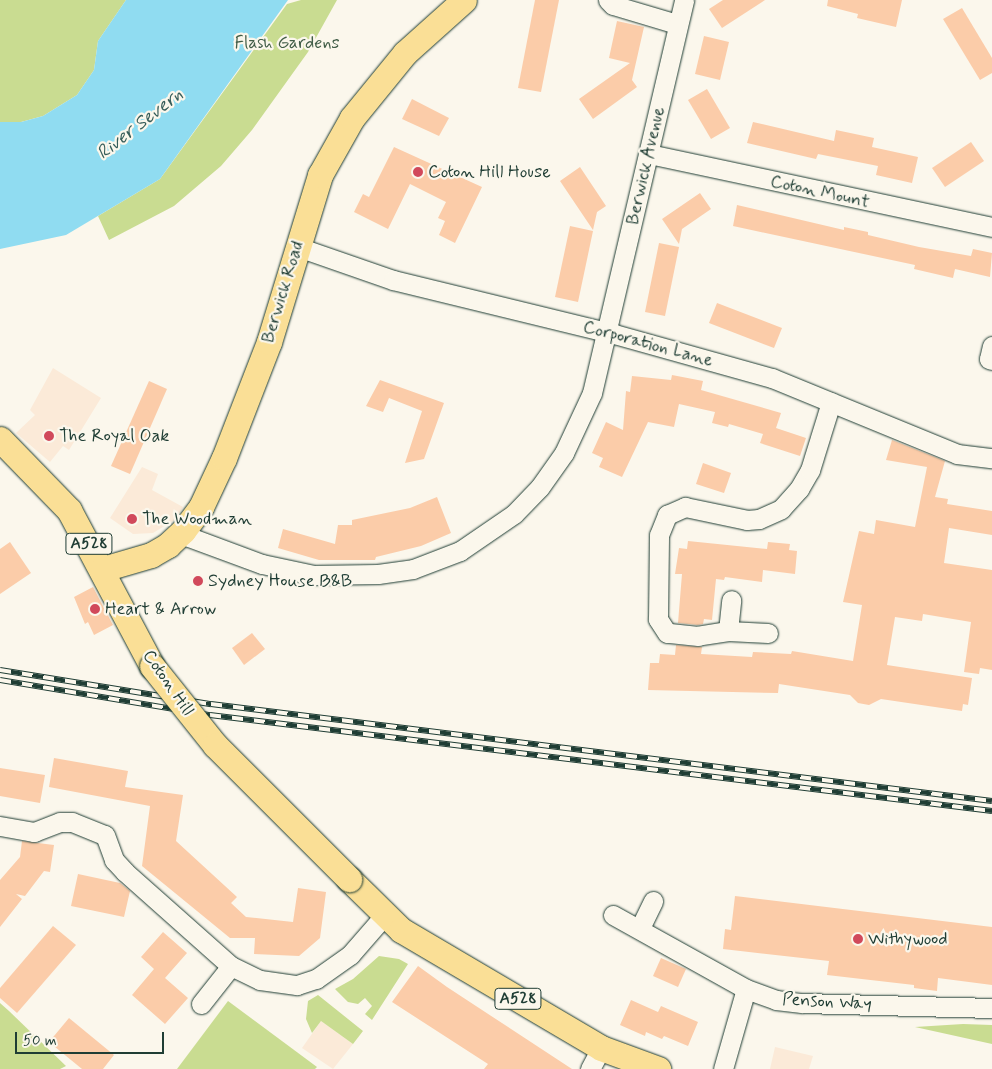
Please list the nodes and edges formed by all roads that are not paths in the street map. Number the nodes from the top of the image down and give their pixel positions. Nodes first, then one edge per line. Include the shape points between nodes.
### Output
1 (464, 0) edge
2 (608, 0) edge
3 (684, 0) edge
4 (677, 24) junction
5 (649, 154) junction
6 (992, 227) edge
7 (298, 247) junction
8 (607, 333) junction
9 (992, 346) edge
10 (992, 360) edge
11 (831, 402) junction
12 (0, 439) edge
13 (992, 458) edge
14 (183, 531) junction
15 (103, 569) junction
16 (731, 600) dead end
17 (728, 631) junction
18 (768, 633) dead end
19 (0, 826) edge
20 (653, 901) dead end
21 (613, 915) dead end
22 (384, 916) junction
23 (640, 928) junction
24 (231, 966) junction
25 (746, 989) junction
26 (201, 1004) dead end
27 (992, 1008) edge
28 (595, 1059) edge
29 (658, 1069) edge
30 (723, 1069) edge

1 - 7 main road, Berwick Road via 405,53 352,118 320,174
2 - 4 street via 613,5
3 - 4 street, Berwick Avenue
4 - 5 street, Berwick Avenue
5 - 6 street, Coton Mount
5 - 8 street, Berwick Avenue
7 - 8 street, Corporation Lane via 393,280
7 - 14 main road, Berwick Road via 269,342 224,458 201,507
8 - 11 street, Corporation Lane via 772,378
8 - 14 street, Berwick Avenue via 592,393 564,453 540,487 514,514 460,551 413,569 378,574 314,575 234,555 189,537
9 - 10 street via 989,359
11 - 13 street, Corporation Lane via 956,454
11 - 17 street via 810,470 799,489 781,509 759,519 747,520 685,507 667,516 662,524 659,535 658,619 662,628 667,634 698,636
12 - 15 main road, Coton Hill / A528 via 60,499
14 - 15 main road, Berwick Road via 151,554
15 - 22 main road, Coton Hill / A528, bridge via 152,666 215,745
16 - 17 street
17 - 18 street
19 - 24 street via 34,832 60,822 72,822 104,835 114,860
20 - 23 street
21 - 23 street, Penson Way
22 - 24 street via 350,955 316,980 297,985 282,984 260,980
22 - 28 main road, A528
23 - 25 street, Penson Way
24 - 26 street
25 - 27 street, Penson Way via 776,1000 802,1003
25 - 30 street
28 - 29 main road, A528

